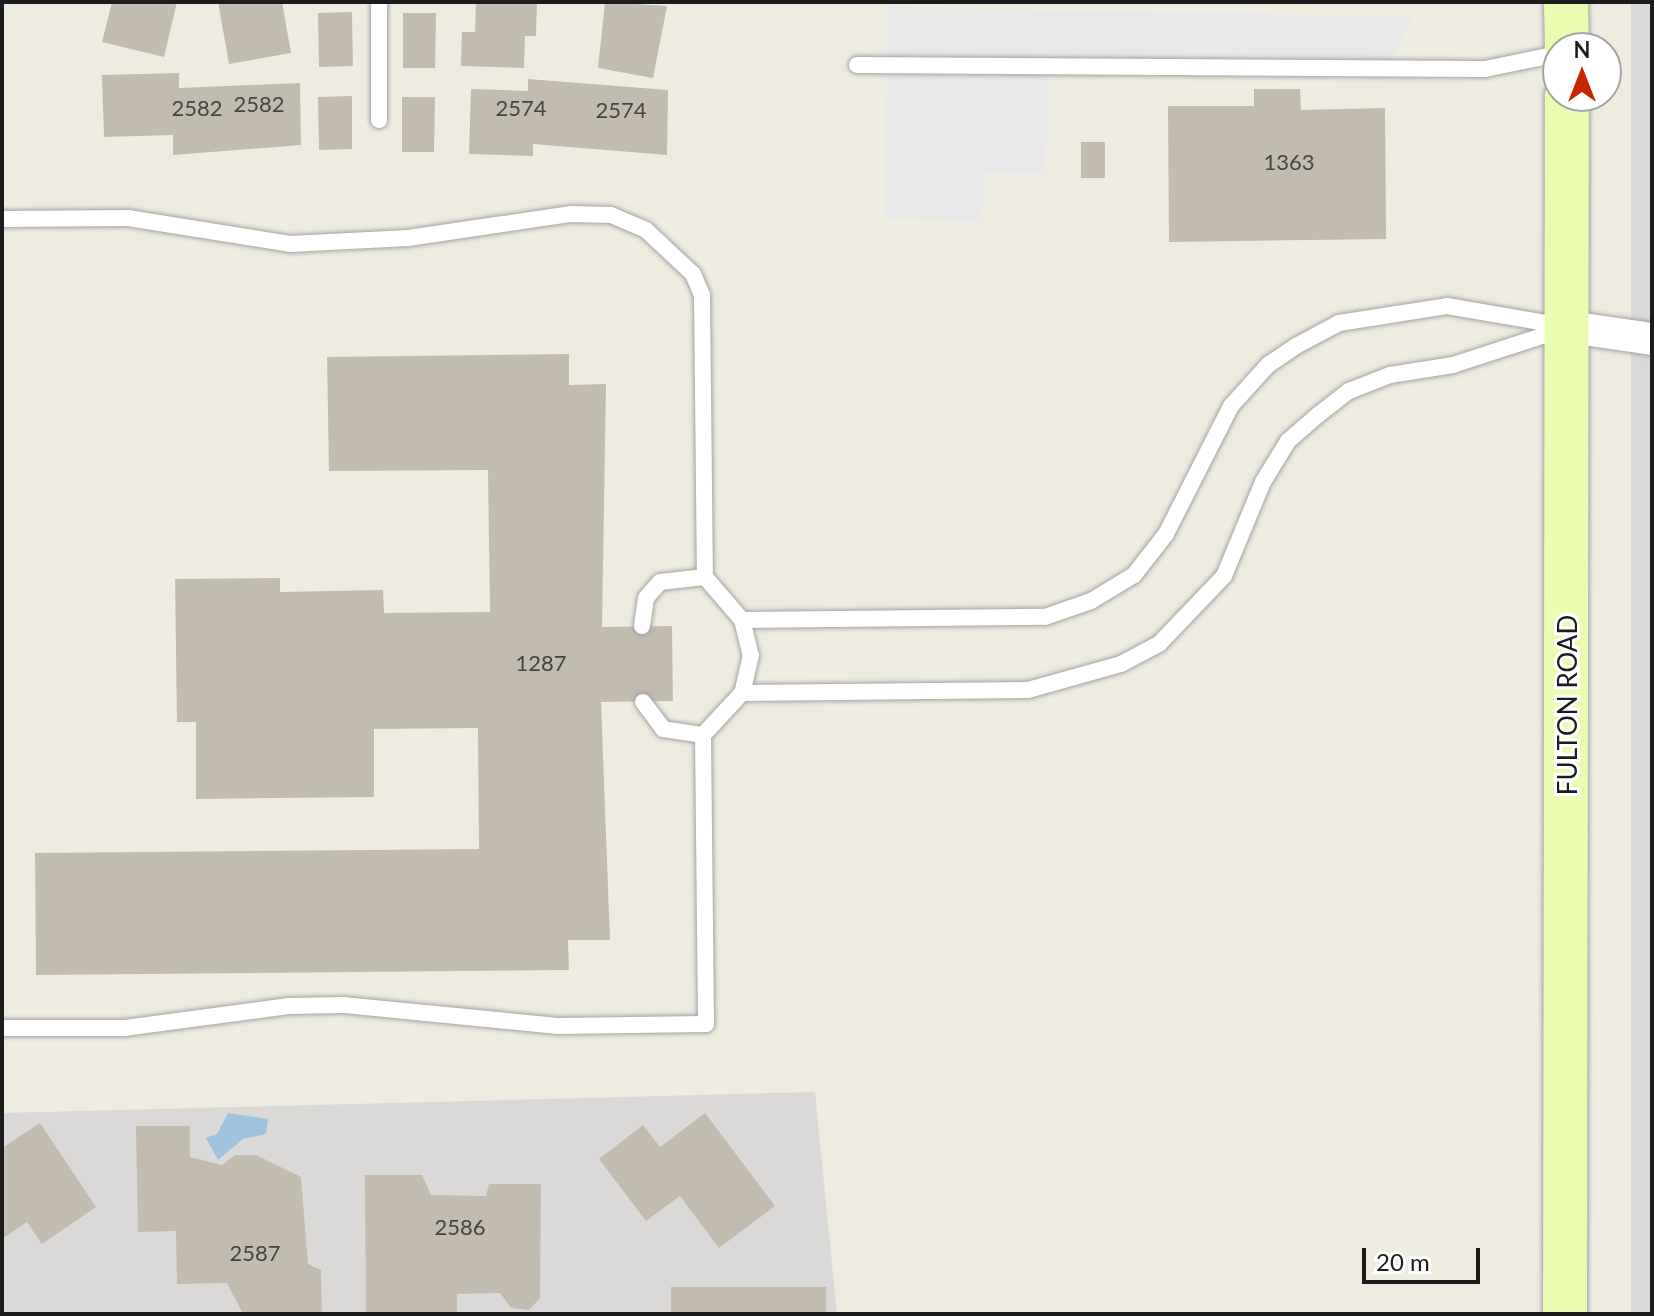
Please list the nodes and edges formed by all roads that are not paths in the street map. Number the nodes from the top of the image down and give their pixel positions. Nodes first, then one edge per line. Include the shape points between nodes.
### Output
1 (379, 2) edge
2 (1566, 2) edge
3 (1567, 32) edge
4 (1542, 57) edge
5 (857, 65) dead end
6 (1567, 112) edge
7 (379, 120) dead end
8 (2, 219) edge
9 (1570, 327) junction
10 (1652, 339) edge
11 (705, 577) junction
12 (742, 620) junction
13 (642, 626) dead end
14 (742, 693) junction
15 (643, 702) dead end
16 (703, 735) junction
17 (2, 1028) edge
18 (1565, 1314) edge

1 - 7 lane
2 - 3 main road
4 - 5 lane via 1485,69
6 - 9 main road, FULTON ROAD
8 - 11 lane via 128,218 290,244 397,239 571,214 611,215 646,230 693,274 706,317
9 - 10 street
9 - 12 lane via 1447,306 1339,323 1296,346 1268,365 1231,406 1166,534 1134,575 1091,601 1045,617
9 - 14 lane via 1453,365 1390,375 1328,407 1288,441 1263,482 1224,576 1159,644 1121,664 1028,690
9 - 18 main road, FULTON ROAD
11 - 12 lane
11 - 13 lane via 660,582 646,598
12 - 14 lane via 751,655
14 - 16 lane
15 - 16 lane via 663,729
16 - 17 lane via 706,1024 558,1026 345,1005 289,1006 125,1028

